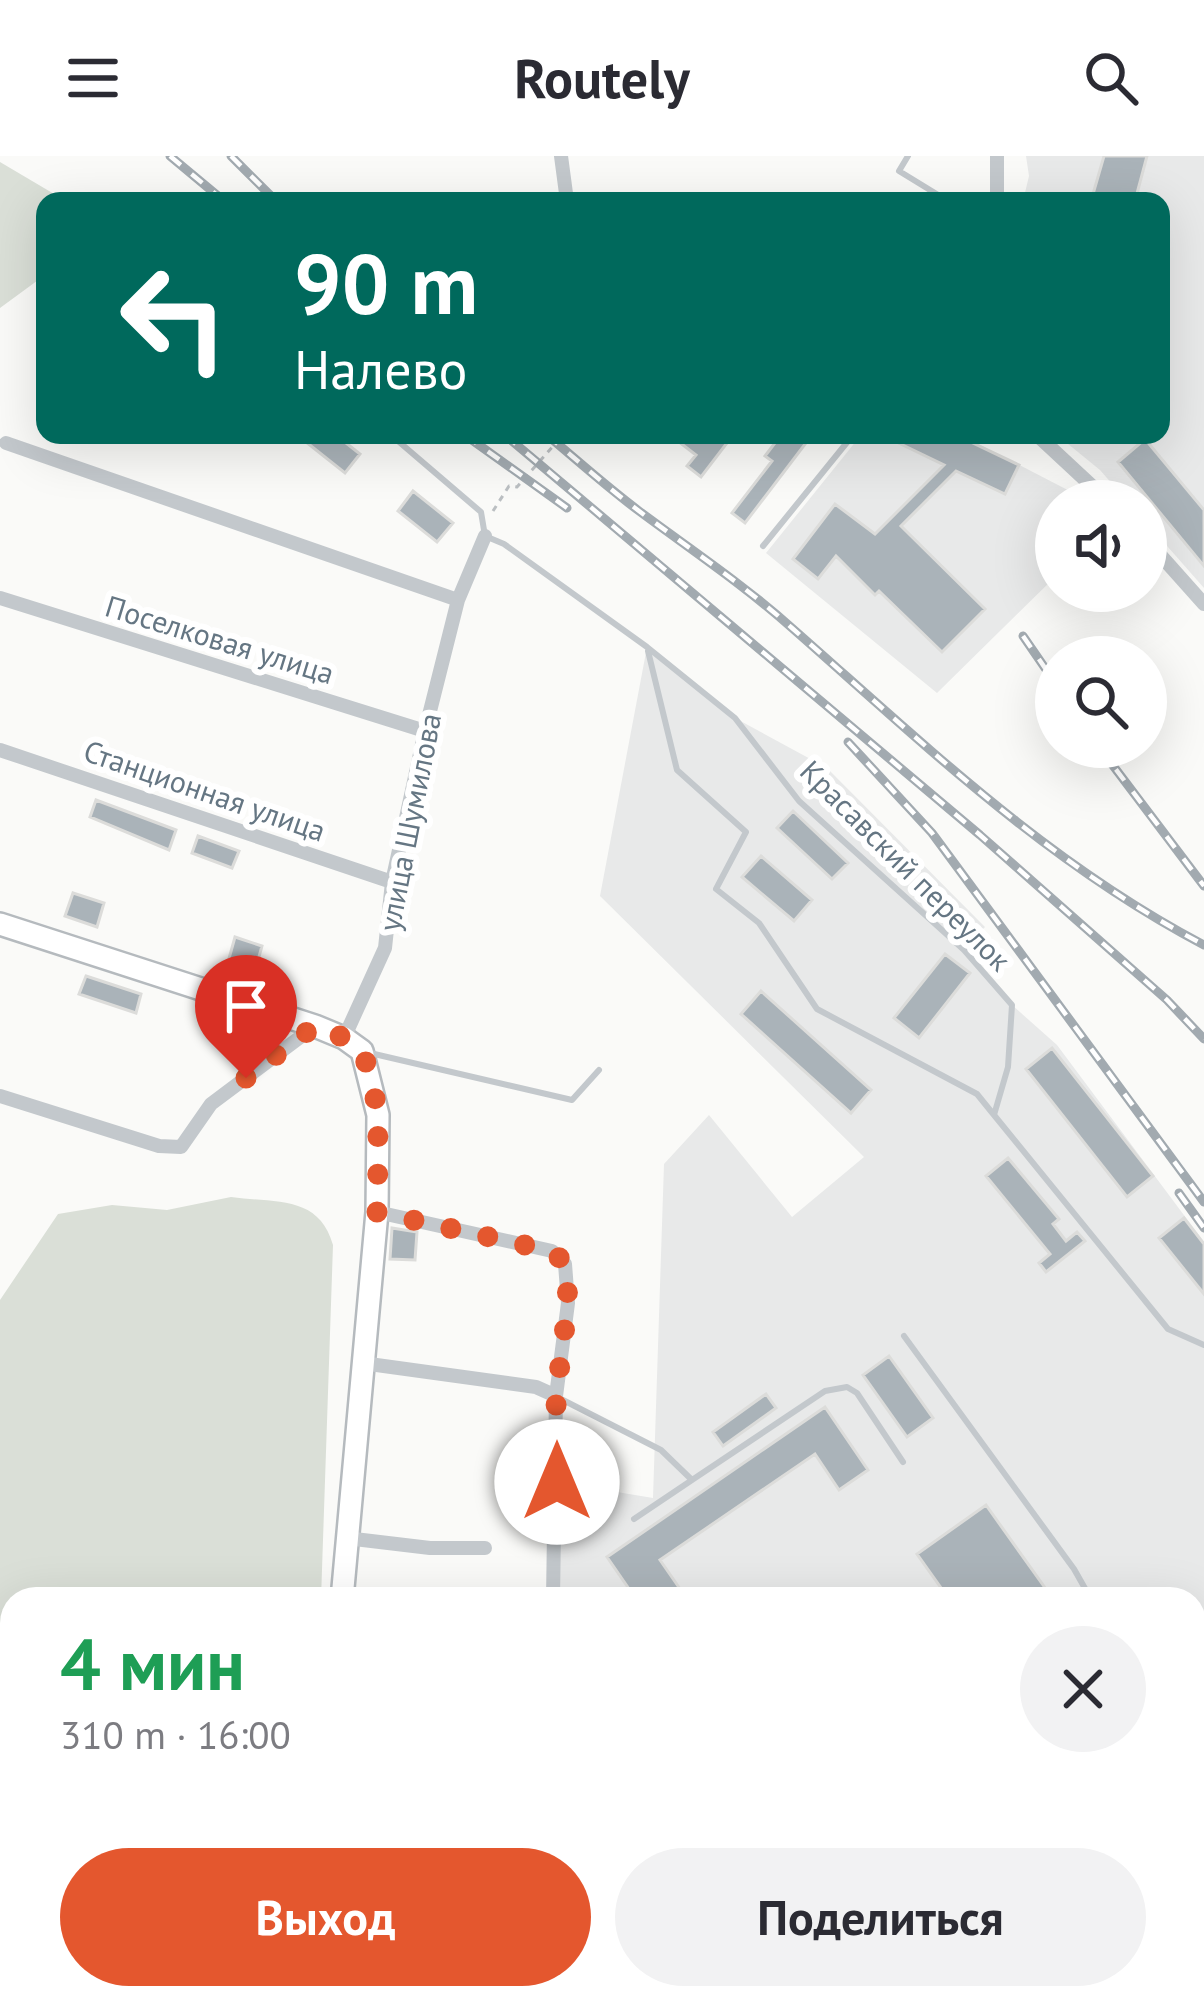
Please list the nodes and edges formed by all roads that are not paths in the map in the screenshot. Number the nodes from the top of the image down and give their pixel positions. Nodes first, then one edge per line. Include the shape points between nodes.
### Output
1 (561, 156) edge
2 (908, 156) edge
3 (997, 156) edge
4 (566, 192) edge
5 (933, 192) edge
6 (998, 192) edge
7 (6, 443) dead end
8 (402, 444) edge
9 (846, 444) edge
10 (1047, 444) edge
11 (1085, 480) edge
12 (485, 536) junction
13 (763, 546) dead end
14 (1167, 562) edge
15 (0, 598) edge
16 (458, 600) junction
17 (1204, 604) edge
18 (647, 647) junction
19 (425, 731) junction
20 (0, 750) edge
21 (392, 882) junction
22 (0, 924) edge
23 (315, 1026) junction
24 (353, 1045) junction
25 (599, 1070) dead end
26 (0, 1096) edge
27 (994, 1114) junction
28 (377, 1212) junction
29 (904, 1336) dead end
30 (1204, 1345) edge
31 (362, 1363) junction
32 (556, 1396) junction
33 (903, 1462) dead end
34 (692, 1480) junction
35 (634, 1519) dead end
36 (346, 1538) junction
37 (485, 1549) dead end
38 (343, 1587) edge
39 (553, 1587) edge
40 (1084, 1587) edge

1 - 4 street
2 - 5 lane via 899,171
3 - 6 street
7 - 16 street
8 - 12 lane, Красавский переулок via 481,512
9 - 13 lane
10 - 11 street
12 - 16 street, улица Шумилова
12 - 18 lane, Красавский переулок
14 - 17 street
15 - 19 street, Поселковая улица
16 - 19 street, улица Шумилова
18 - 27 lane, Красавский переулок via 736,718 799,800 964,950 1012,1005 1008,1067
18 - 27 lane via 677,770 746,832 716,889 759,922 817,1009 977,1094
19 - 21 street, улица Шумилова
20 - 21 street, Станционная улица
21 - 24 street, улица Шумилова via 386,948
22 - 23 main road
23 - 24 main road
23 - 26 street via 212,1104 182,1148
24 - 25 lane via 572,1100
24 - 28 main road via 378,1115
27 - 30 lane via 1168,1328
28 - 31 main road
28 - 32 street via 552,1251 566,1264
29 - 40 lane
31 - 32 street
31 - 36 main road
32 - 34 lane via 661,1450
32 - 39 street
33 - 34 lane via 856,1393 835,1387
34 - 35 lane
36 - 37 street
36 - 38 main road

